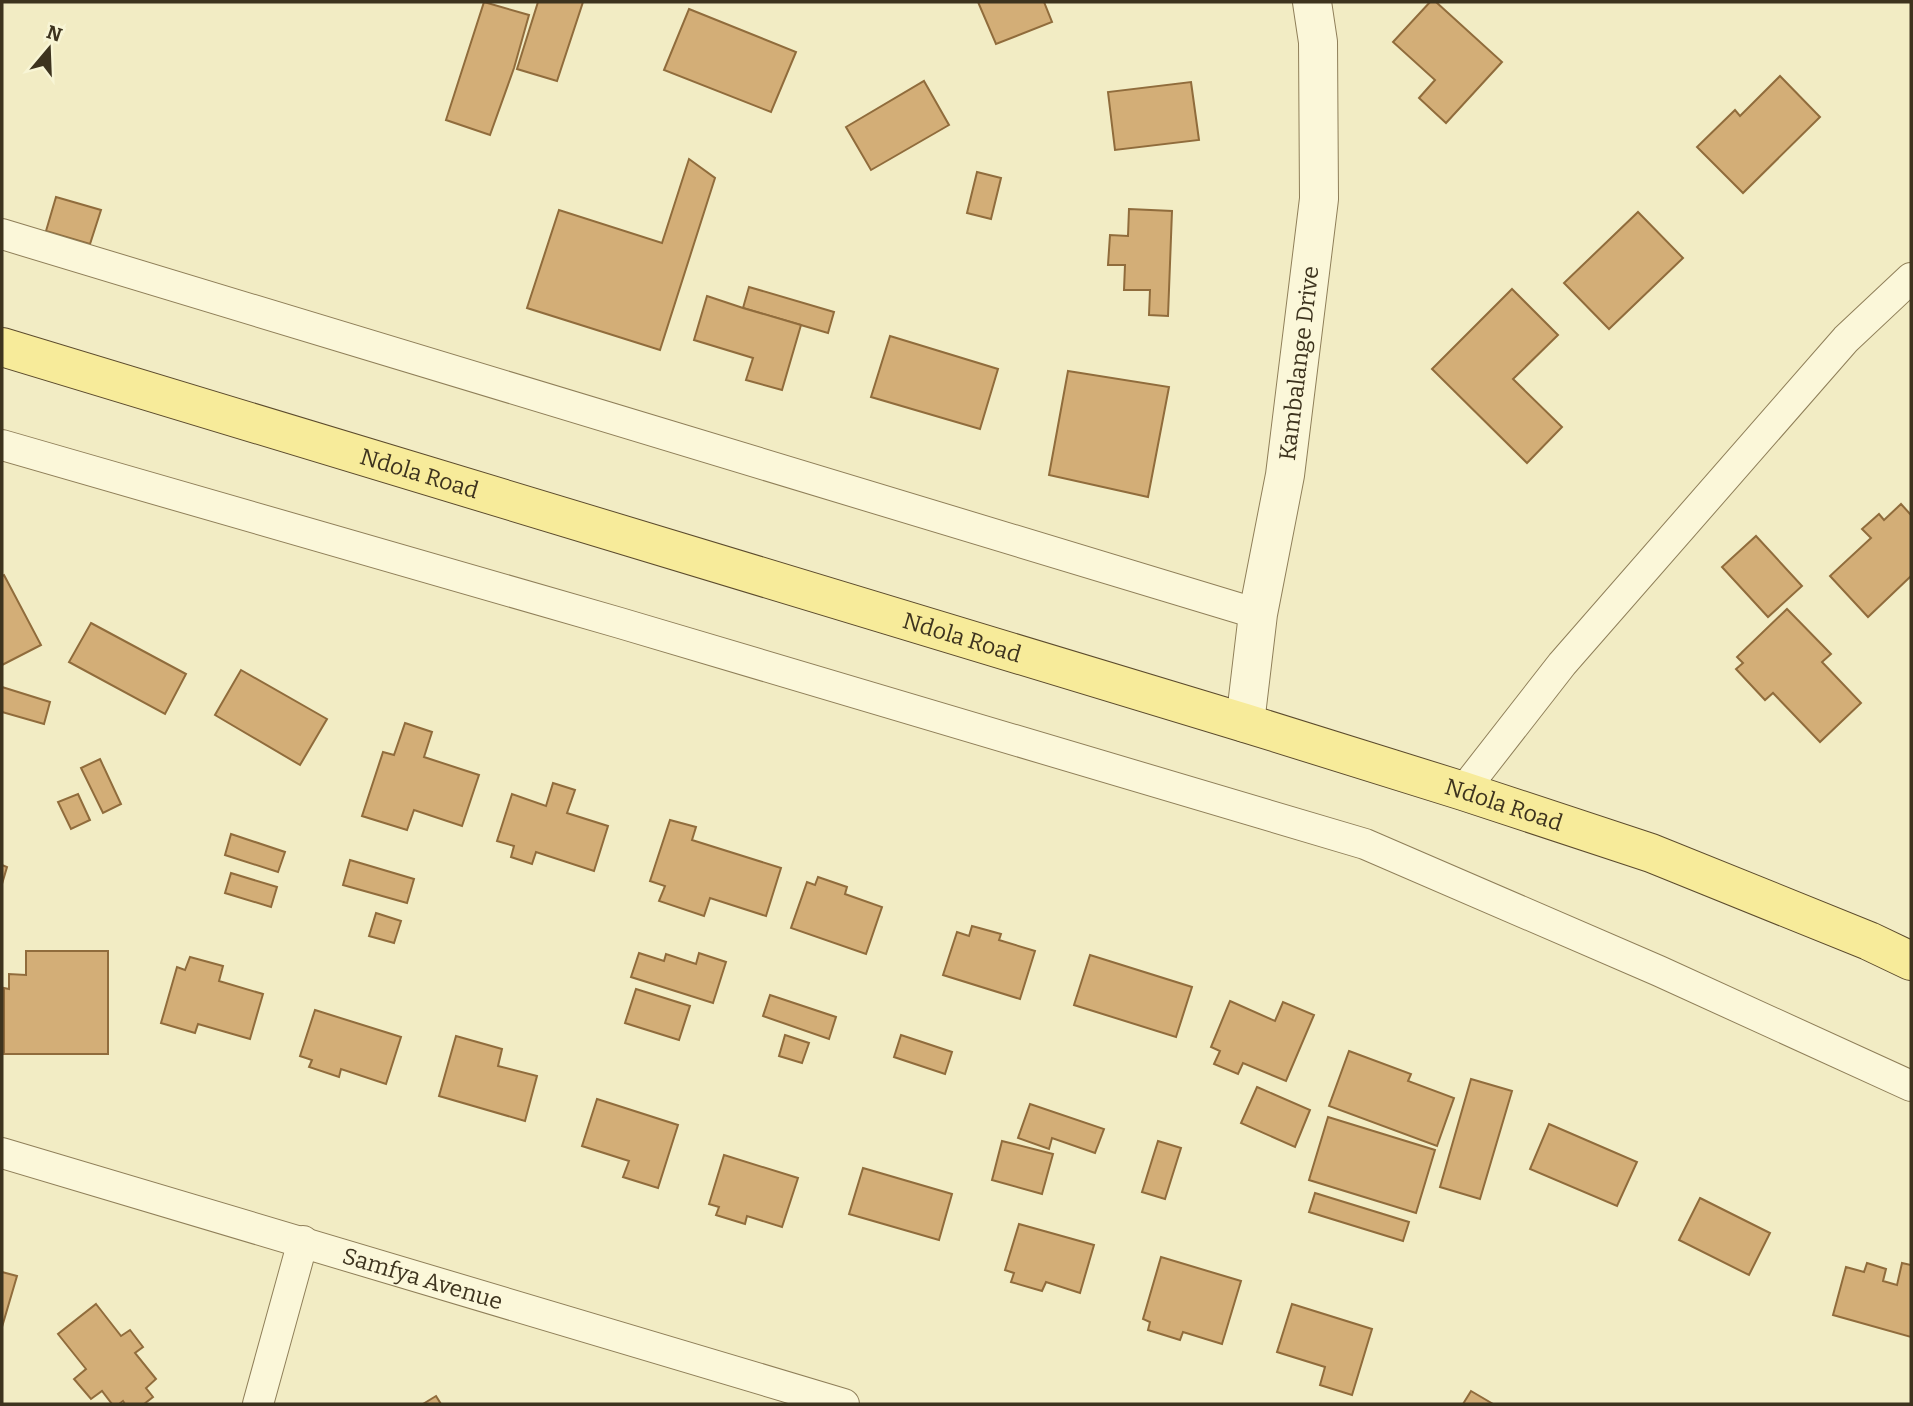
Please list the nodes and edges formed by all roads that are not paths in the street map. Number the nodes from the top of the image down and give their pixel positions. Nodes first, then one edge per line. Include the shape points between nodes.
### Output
1 (1312, 2) edge
2 (2, 234) edge
3 (1911, 278) edge
4 (2, 347) edge
5 (2, 445) edge
6 (1258, 614) junction
7 (1245, 723) junction
8 (1463, 791) junction
9 (1911, 961) edge
10 (1911, 1086) edge
11 (2, 1153) edge
12 (303, 1241) junction
13 (258, 1404) edge
14 (844, 1404) edge

1 - 6 street, Kambalange Drive via 1318,42 1319,199 1285,475
2 - 6 street
3 - 8 street via 1818,370 1562,664
4 - 7 main road, Ndola Road
5 - 10 street via 1365,844
6 - 7 street, Kambalange Drive
7 - 8 main road, Ndola Road
8 - 9 main road, Ndola Road via 1651,853
11 - 12 street, Samfya Avenue
12 - 13 street
12 - 14 street, Samfya Avenue

